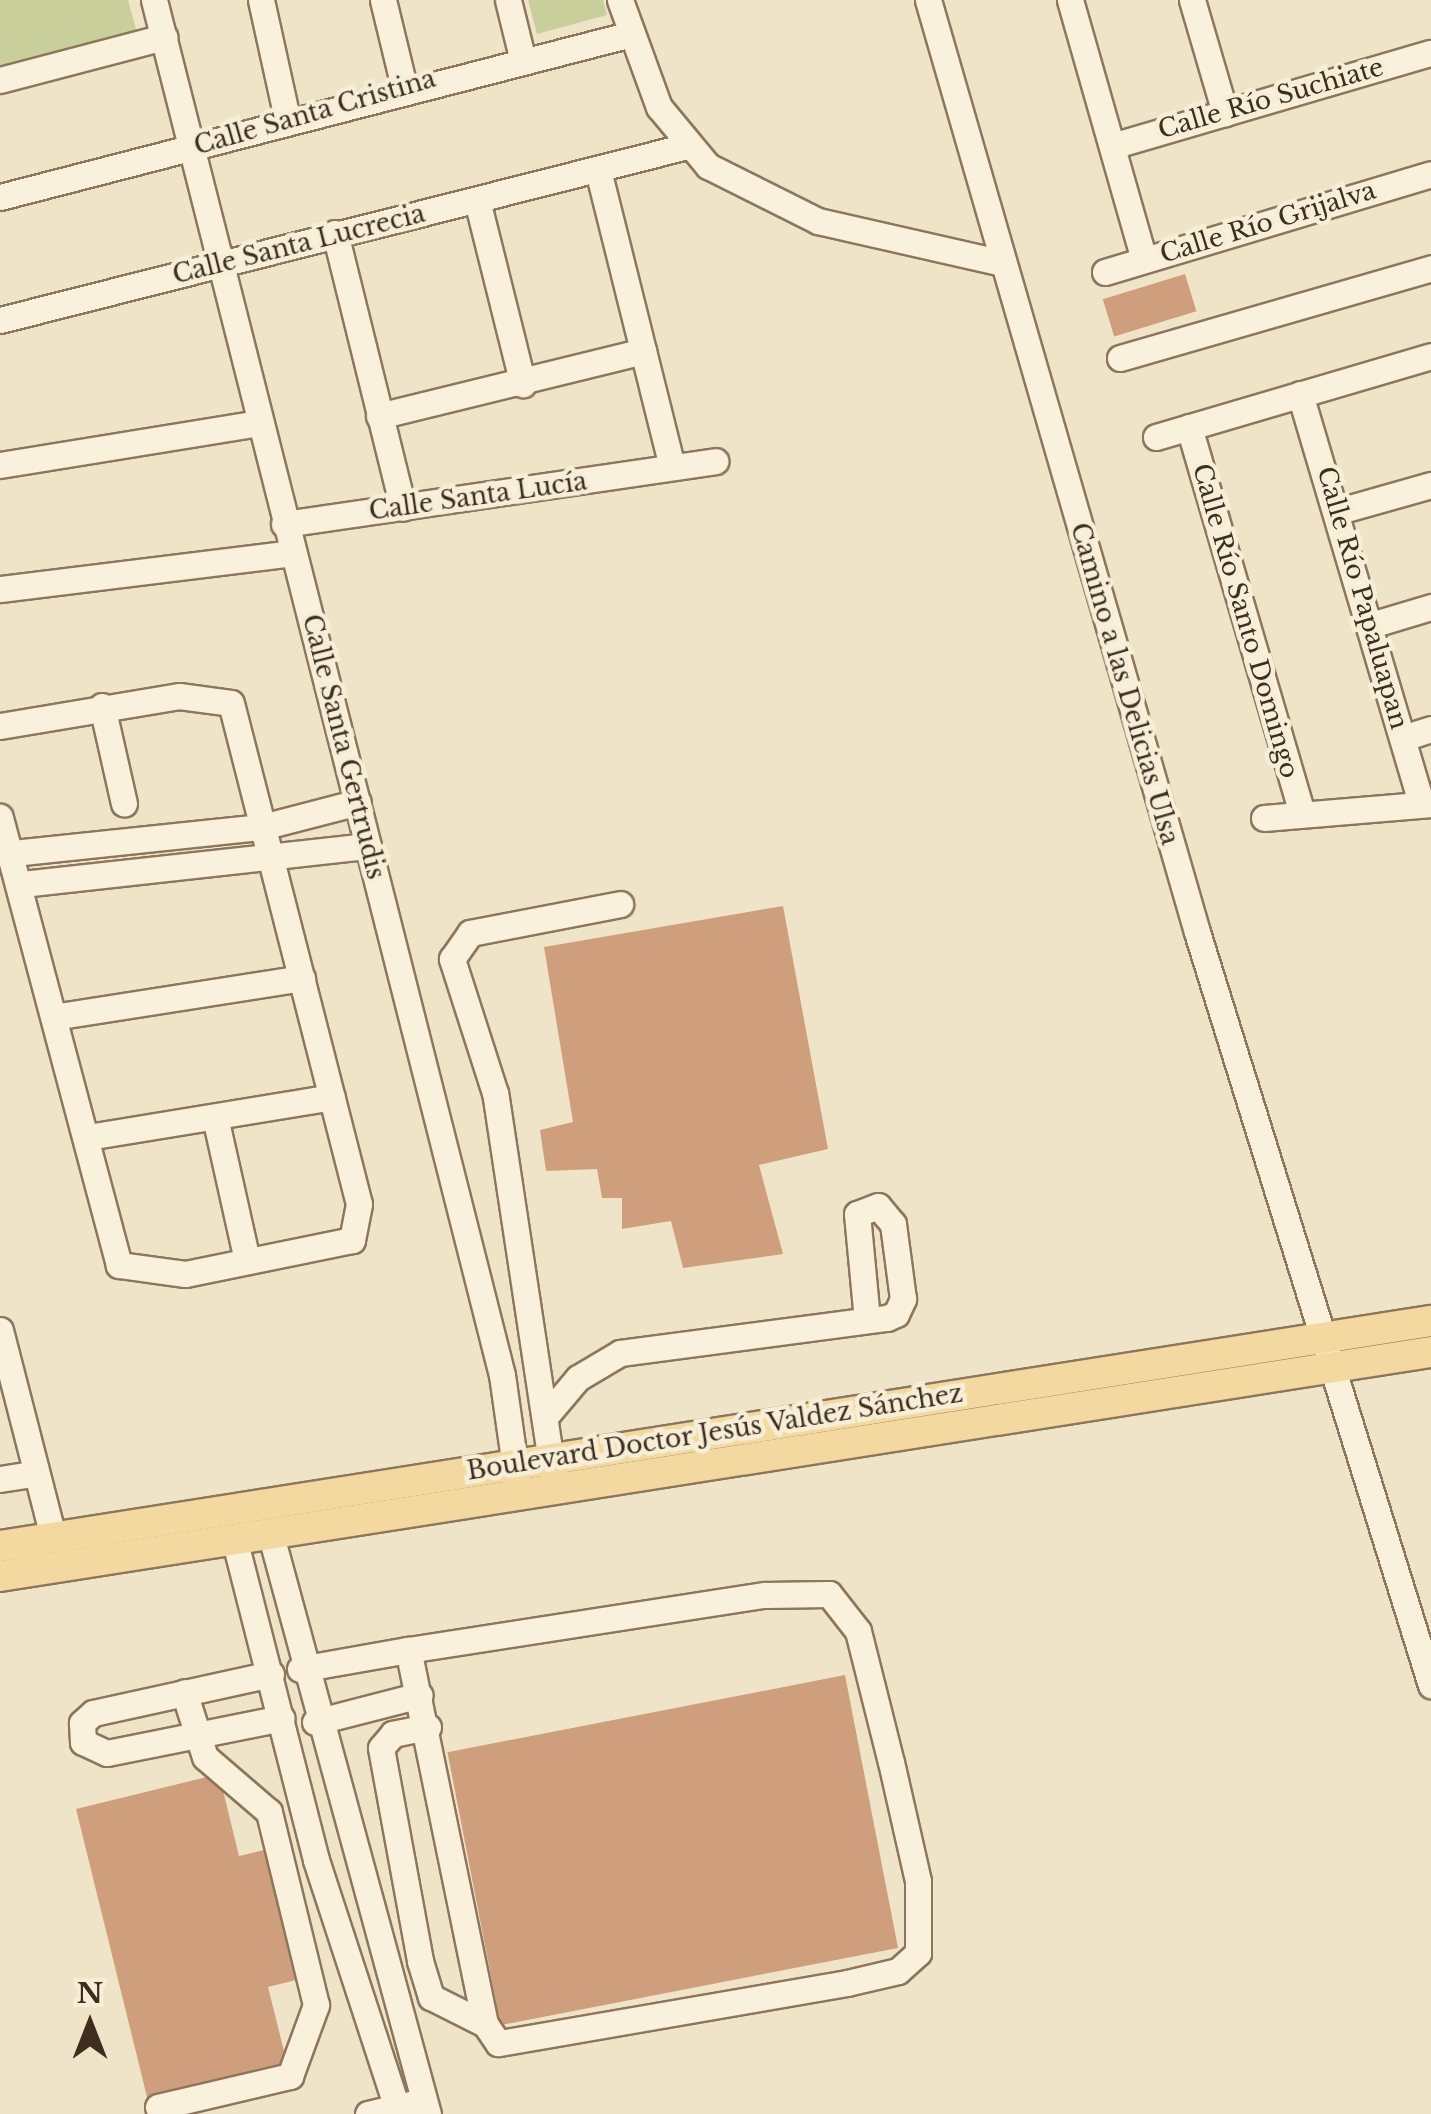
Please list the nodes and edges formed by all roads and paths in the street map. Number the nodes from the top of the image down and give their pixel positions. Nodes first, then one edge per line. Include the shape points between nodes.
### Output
1 (154, 0) edge
2 (260, 0) edge
3 (383, 0) edge
4 (508, 0) edge
5 (620, 0) edge
6 (928, 0) edge
7 (1070, 0) edge
8 (1194, 1) edge
9 (631, 34) junction
10 (164, 37) junction
11 (1431, 53) edge
12 (522, 57) junction
13 (0, 80) edge
14 (404, 87) junction
15 (1225, 112) junction
16 (287, 118) junction
17 (687, 146) junction
18 (1112, 146) junction
19 (194, 147) junction
20 (598, 170) junction
21 (1431, 174) edge
22 (0, 197) edge
23 (477, 200) junction
24 (335, 233) junction
25 (1144, 260) junction
26 (998, 262) junction
27 (225, 264) junction
28 (1431, 268) edge
29 (1105, 272) dead end
30 (0, 320) edge
31 (643, 351) junction
32 (1431, 356) edge
33 (1120, 358) dead end
34 (523, 384) junction
35 (1300, 394) junction
36 (380, 416) junction
37 (260, 422) junction
38 (1189, 428) junction
39 (1156, 437) dead end
40 (715, 461) dead end
41 (0, 465) edge
42 (672, 466) junction
43 (1431, 485) edge
44 (403, 508) junction
45 (1339, 511) junction
46 (284, 524) junction
47 (293, 553) junction
48 (0, 589) edge
49 (1431, 607) edge
50 (1371, 625) junction
51 (102, 706) junction
52 (6, 724) edge
53 (1431, 730) edge
54 (1403, 738) junction
55 (358, 802) junction
56 (124, 804) dead end
57 (1426, 804) edge
58 (1302, 814) junction
59 (0, 817) edge
60 (1264, 818) dead end
61 (262, 826) junction
62 (368, 846) junction
63 (12, 853) junction
64 (270, 858) junction
65 (22, 884) junction
66 (620, 904) dead end
67 (302, 978) junction
68 (60, 1016) junction
69 (332, 1097) junction
70 (215, 1117) junction
71 (88, 1137) junction
72 (247, 1260) junction
73 (868, 1320) dead end
74 (1431, 1321) edge
75 (0, 1330) edge
76 (1324, 1352) junction
77 (1431, 1352) edge
78 (546, 1417) junction
79 (550, 1460) junction
80 (516, 1464) junction
81 (36, 1472) junction
82 (0, 1478) edge
83 (555, 1490) junction
84 (518, 1496) junction
85 (270, 1532) junction
86 (53, 1536) junction
87 (234, 1538) junction
88 (0, 1545) edge
89 (0, 1576) edge
90 (408, 1650) junction
91 (300, 1669) junction
92 (271, 1674) junction
93 (1431, 1686) edge
94 (184, 1692) junction
95 (420, 1695) junction
96 (282, 1718) junction
97 (315, 1722) junction
98 (428, 1727) junction
99 (194, 1736) junction
100 (350, 1852) junction
101 (316, 1860) junction
102 (486, 2024) junction
103 (158, 2107) dead end
104 (426, 2107) edge
105 (399, 2111) edge
106 (368, 2114) edge

1 - 10 street, Calle Santa Gertrudis
2 - 16 street
3 - 14 street
4 - 12 street
5 - 9 street
6 - 26 street, Camino a las Delicias Ulsa
7 - 18 street
8 - 15 street
9 - 12 street, Calle Santa Cristina
9 - 17 street via 659,107
10 - 13 street
10 - 19 street, Calle Santa Gertrudis
11 - 15 street, Calle Río Suchiate
12 - 14 street, Calle Santa Cristina
14 - 16 street, Calle Santa Cristina
15 - 18 street, Calle Río Suchiate
16 - 19 street, Calle Santa Cristina
17 - 20 street, Calle Santa Lucrecia
17 - 26 street via 792,212
18 - 25 street
19 - 22 street, Calle Santa Cristina
19 - 27 street, Calle Santa Gertrudis
20 - 23 street, Calle Santa Lucrecia
20 - 31 street
21 - 25 street, Calle Río Grijalva
23 - 24 street, Calle Santa Lucrecia
23 - 34 street
24 - 27 street, Calle Santa Lucrecia
24 - 36 street
25 - 29 street, Calle Río Grijalva
26 - 76 street, Camino a las Delicias Ulsa
27 - 30 street, Calle Santa Lucrecia
27 - 37 street, Calle Santa Gertrudis
28 - 33 street
31 - 34 street
31 - 42 street
32 - 35 street
34 - 36 street
35 - 38 street
35 - 45 street, Calle Río Papaluapan
36 - 44 street
37 - 41 street
37 - 46 street, Calle Santa Gertrudis
38 - 39 street
38 - 58 street, Calle Río Santo Domingo
40 - 42 street, Calle Santa Lucía
42 - 44 street, Calle Santa Lucía
43 - 45 street
44 - 46 street, Calle Santa Lucía
45 - 50 street, Calle Río Papaluapan
46 - 47 street, Calle Santa Gertrudis
47 - 48 street
47 - 55 street, Calle Santa Gertrudis
49 - 50 street
50 - 54 street, Calle Río Papaluapan
51 - 52 street
51 - 56 street
51 - 61 street via 213,694 238,715
53 - 54 street
54 - 57 street, Calle Río Papaluapan
55 - 61 street
55 - 62 street, Calle Santa Gertrudis
57 - 58 street
58 - 60 street
59 - 63 street
61 - 63 street
61 - 64 street
62 - 64 street
62 - 80 street, Calle Santa Gertrudis via 502,1375
63 - 65 street
64 - 65 street
64 - 67 street
65 - 68 street
66 - 78 street via 470,932 452,959 495,1093
67 - 68 street
67 - 69 street
68 - 71 street
69 - 70 street
69 - 72 street via 359,1204 346,1244
70 - 71 street
70 - 72 street
71 - 72 street via 111,1250 130,1273 150,1276
73 - 78 street via 620,1353 578,1378
74 - 76 main road, Boulevard Doctor Jesús Valdez Sánchez
75 - 81 street
76 - 77 main road, Boulevard Doctor Jesús Valdez Sánchez
76 - 79 main road, Boulevard Doctor Jesús Valdez Sánchez
76 - 83 main road, Boulevard Doctor Jesús Valdez Sánchez
76 - 93 street, Camino a las Delicias Ulsa
78 - 79 street
79 - 80 main road, Boulevard Doctor Jesús Valdez Sánchez
79 - 83 street
80 - 84 street, Calle Santa Gertrudis
80 - 86 main road, Boulevard Doctor Jesús Valdez Sánchez
81 - 82 street
81 - 86 street
83 - 84 main road, Boulevard Doctor Jesús Valdez Sánchez
84 - 85 main road, Boulevard Doctor Jesús Valdez Sánchez
85 - 87 main road, Boulevard Doctor Jesús Valdez Sánchez
85 - 91 street
86 - 88 main road, Boulevard Doctor Jesús Valdez Sánchez
87 - 89 main road, Boulevard Doctor Jesús Valdez Sánchez
87 - 92 street
90 - 91 street
90 - 95 street
90 - 102 street via 765,1595 829,1594 858,1631 918,1881 918,1953 898,1971 533,2042 503,2045
91 - 97 street
92 - 94 street
92 - 96 street
94 - 99 street
94 - 99 street via 92,1713 82,1723 84,1742 107,1754
95 - 97 street
95 - 98 street
96 - 99 street
96 - 101 street
97 - 100 street
98 - 102 street
98 - 102 street via 393,1734 380,1748 420,1961 432,1996
99 - 103 street via 269,1812 312,1972 315,2022 302,2061 277,2084
100 - 101 street
100 - 104 street
101 - 105 street
104 - 105 street
105 - 106 street

